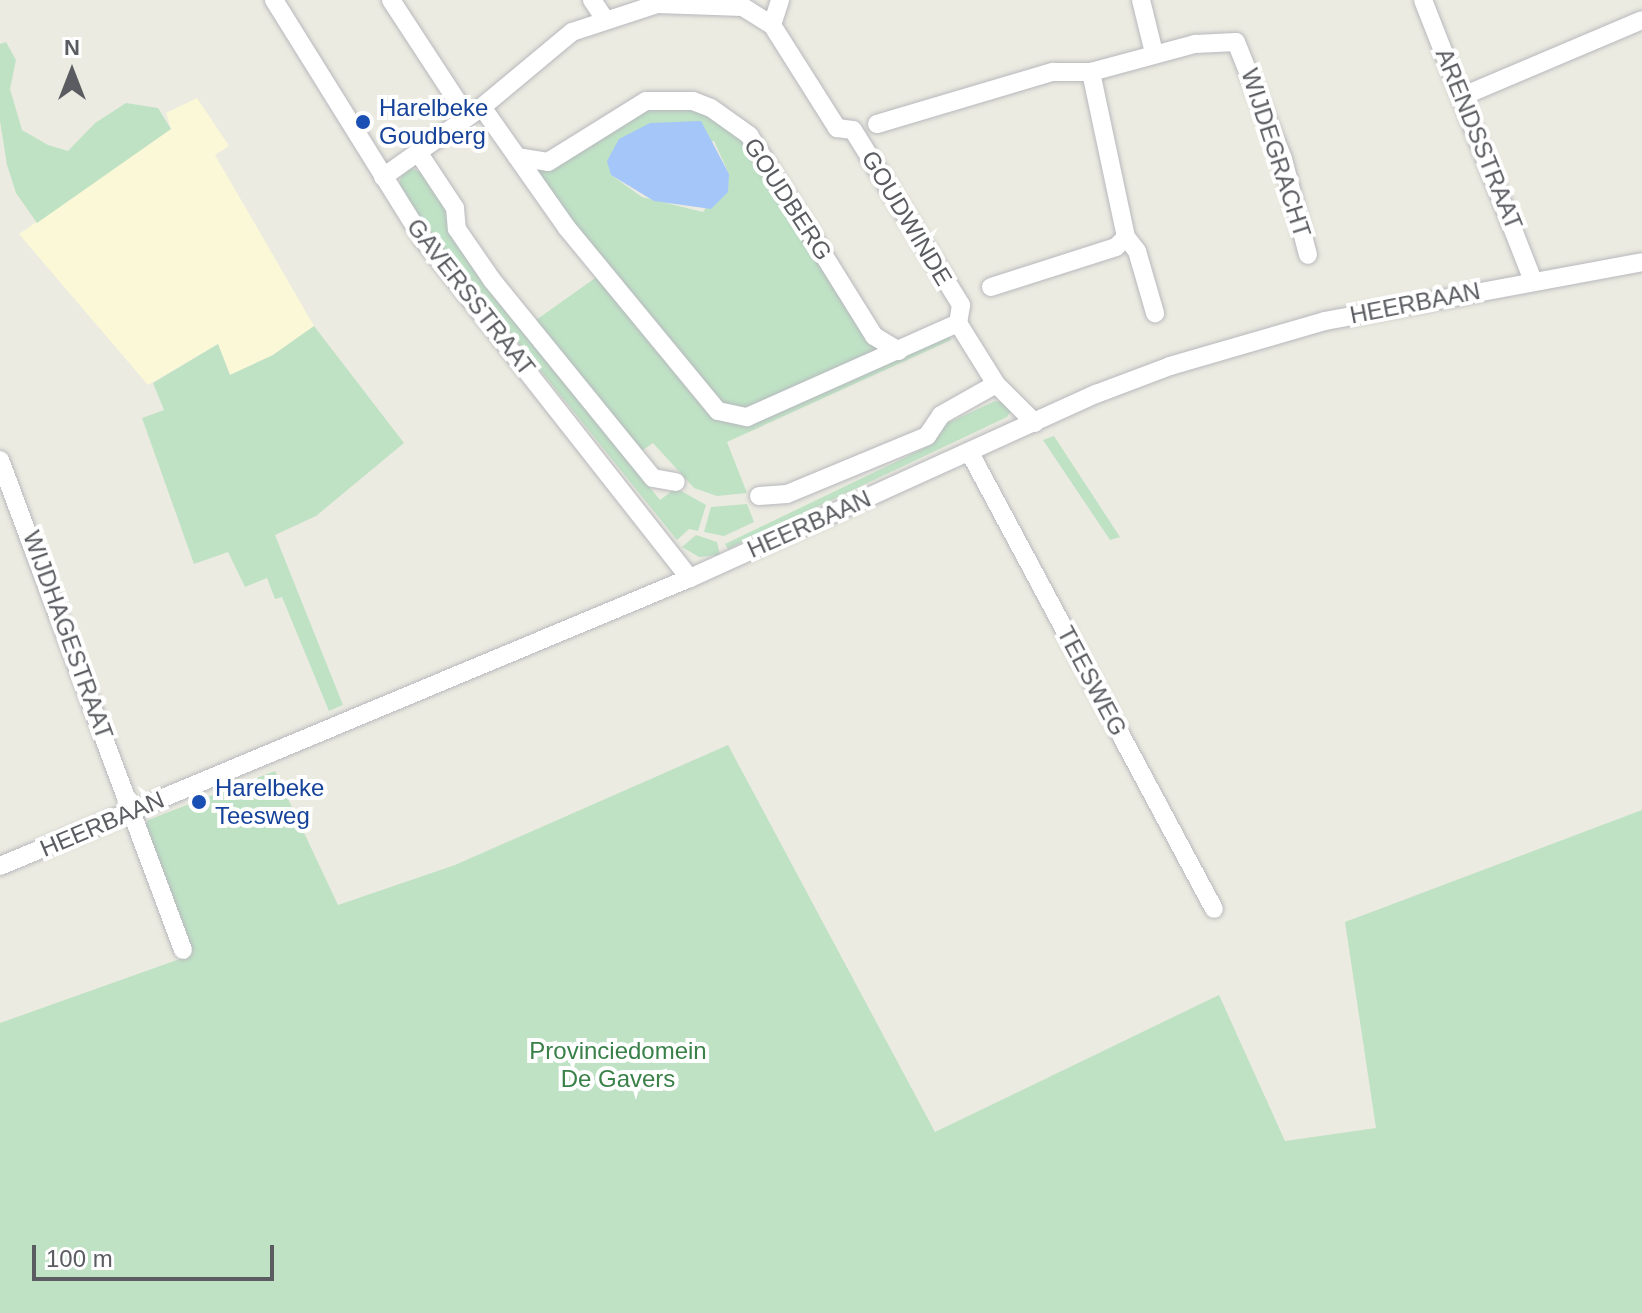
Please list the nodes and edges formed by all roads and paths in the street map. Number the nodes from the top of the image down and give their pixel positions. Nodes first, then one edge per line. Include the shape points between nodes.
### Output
1 (274, 0) edge
2 (391, 0) edge
3 (592, 0) edge
4 (780, 0) edge
5 (1141, 0) edge
6 (1423, 0) edge
7 (714, 2) edge
8 (604, 18) junction
9 (1642, 20) edge
10 (772, 25) junction
11 (1154, 53) junction
12 (1091, 72) junction
13 (1463, 96) junction
14 (474, 112) junction
15 (877, 124) dead end
16 (418, 152) junction
17 (517, 157) junction
18 (383, 177) junction
19 (1126, 237) junction
20 (1308, 255) dead end
21 (1642, 262) edge
22 (1533, 280) junction
23 (991, 287) dead end
24 (1155, 313) dead end
25 (958, 323) junction
26 (899, 351) junction
27 (996, 384) junction
28 (1035, 423) junction
29 (970, 453) junction
30 (0, 460) edge
31 (676, 482) dead end
32 (759, 496) dead end
33 (690, 578) junction
34 (132, 811) junction
35 (0, 866) edge
36 (1214, 909) dead end
37 (183, 950) dead end

1 - 18 street, GAVERSSTRAAT
2 - 14 street
3 - 8 street
4 - 10 street
5 - 11 street
6 - 13 street, ARENDSSTRAAT
7 - 8 street via 657,4
7 - 10 street, GOUDWINDE via 743,7
8 - 14 street via 550,48
9 - 13 street
10 - 25 street, GOUDWINDE via 837,128 853,130 909,218 961,305
11 - 12 street, WIJDEGRACHT
11 - 20 street, WIJDEGRACHT via 1224,39 1236,42 1283,159
12 - 15 street, WIJDEGRACHT via 1053,72
12 - 19 street
13 - 22 street, ARENDSSTRAAT
14 - 16 street
14 - 17 street
16 - 18 street
16 - 31 street via 455,208 457,229 492,280 653,478
17 - 26 street via 567,228 718,411 747,417
17 - 26 street, GOUDBERG via 548,162 646,101 693,101 711,108 749,135 874,336
18 - 33 street, GAVERSSTRAAT via 422,238
19 - 23 street via 1116,247
19 - 24 street via 1137,251
21 - 22 street, HEERBAAN
22 - 28 street, HEERBAAN via 1242,343 1096,394
25 - 26 street
25 - 27 street, GOUDWINDE
27 - 28 street, GOUDWINDE
27 - 32 street via 941,415 927,436 787,494
28 - 29 street, HEERBAAN
29 - 33 street, HEERBAAN
29 - 36 street, TEESWEG
30 - 34 street, WIJDHAGESTRAAT
33 - 34 street, HEERBAAN
34 - 35 street, HEERBAAN
34 - 37 street

